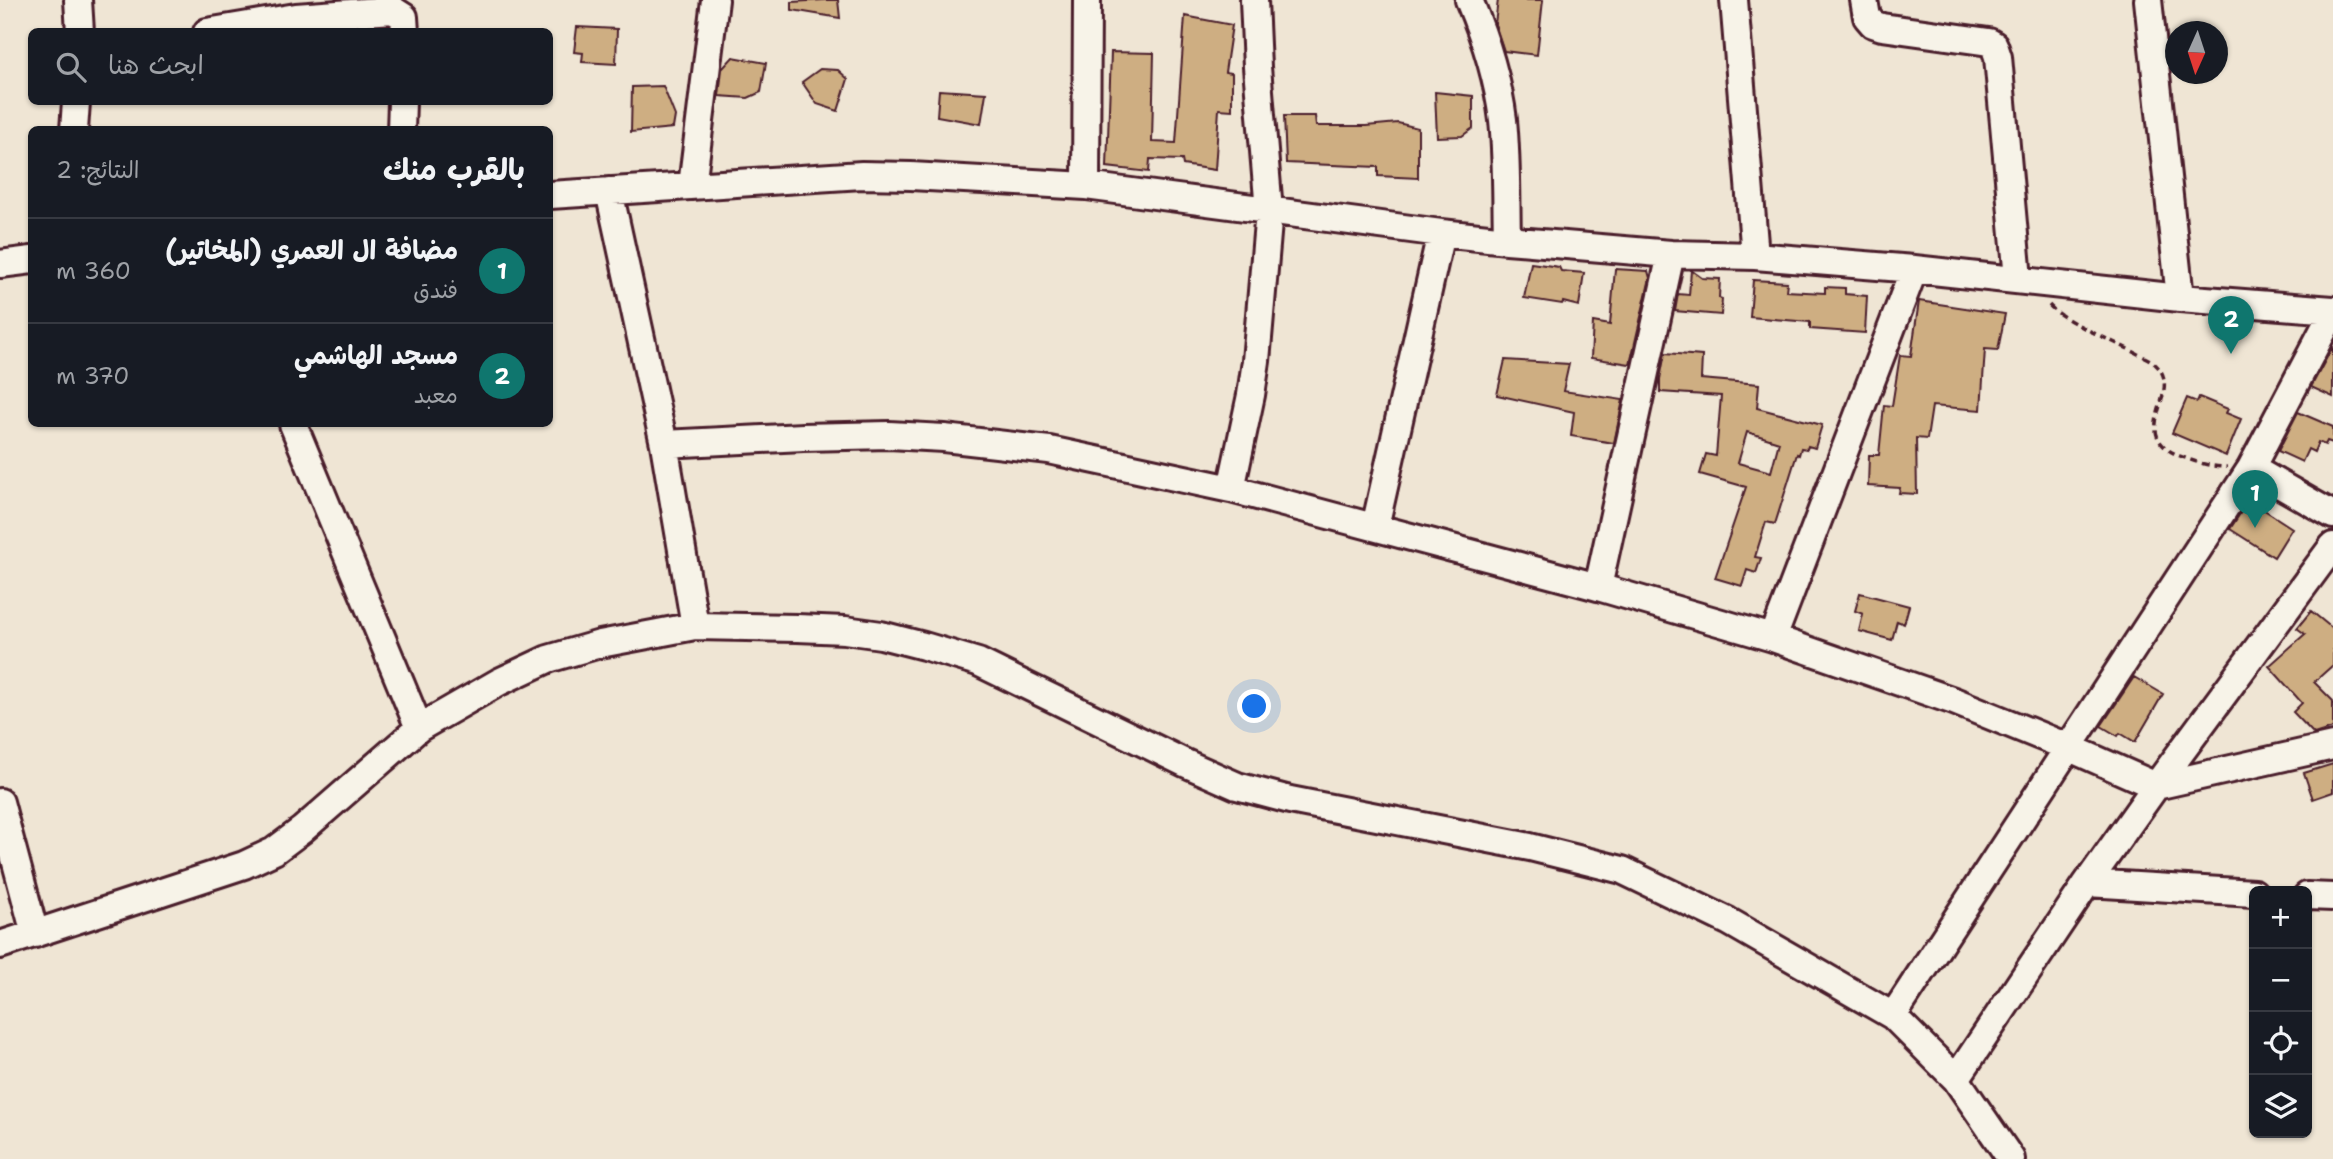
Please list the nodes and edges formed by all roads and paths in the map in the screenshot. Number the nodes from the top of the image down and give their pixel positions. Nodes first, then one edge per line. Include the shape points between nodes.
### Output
1 (78, 0) edge
2 (715, 0) edge
3 (1087, 0) edge
4 (1254, 0) edge
5 (1469, 0) edge
6 (1734, 0) edge
7 (1864, 0) edge
8 (2148, 0) edge
9 (80, 28) edge
10 (231, 28) edge
11 (405, 28) edge
12 (76, 105) edge
13 (402, 105) edge
14 (74, 126) edge
15 (401, 126) edge
16 (692, 186) junction
17 (1086, 187) junction
18 (609, 191) junction
19 (553, 194) edge
20 (1269, 211) junction
21 (1441, 233) junction
22 (1507, 240) junction
23 (1671, 254) junction
24 (1755, 256) junction
25 (28, 260) edge
26 (0, 264) edge
27 (1914, 269) junction
28 (2018, 279) junction
29 (2046, 283) junction
30 (2180, 298) junction
31 (2333, 311) edge
32 (294, 427) edge
33 (664, 444) junction
34 (2251, 468) junction
35 (1231, 489) junction
36 (2333, 515) edge
37 (1375, 527) junction
38 (2333, 546) edge
39 (1598, 587) junction
40 (695, 626) junction
41 (1773, 638) junction
42 (419, 728) junction
43 (2333, 746) edge
44 (2070, 748) junction
45 (2156, 786) junction
46 (0, 802) edge
47 (2087, 883) junction
48 (2249, 893) edge
49 (2312, 896) edge
50 (2333, 897) edge
51 (35, 934) junction
52 (0, 945) edge
53 (1893, 1016) junction
54 (1956, 1079) junction
55 (2009, 1158) edge

1 - 9 street
2 - 16 street
3 - 17 street
4 - 20 street
5 - 22 street via 1499,92
6 - 24 street
7 - 28 street via 1873,24 1994,45
8 - 30 street
10 - 11 street via 296,17 393,10 404,17
12 - 14 street
13 - 15 street
16 - 17 street via 862,175
16 - 18 street
17 - 20 street
18 - 19 street
18 - 33 street
20 - 21 street
20 - 35 street via 1256,362
21 - 22 street
21 - 37 street
22 - 23 street
23 - 24 street
23 - 39 street
24 - 27 street
25 - 26 street
27 - 28 street
27 - 41 street
28 - 29 street
29 - 30 street
29 - 34 path via 2051,308 2156,364 2165,388 2156,416 2162,446 2216,467
30 - 31 street
31 - 34 street
32 - 42 street
33 - 35 street via 889,435 944,438 1049,450
33 - 40 street
34 - 36 street
34 - 44 street
35 - 37 street
37 - 39 street
38 - 45 street
39 - 41 street
40 - 42 street via 548,659
40 - 53 street via 845,630 924,646 978,663 1237,786 1622,870 1728,921
41 - 44 street via 1954,701
42 - 51 street via 274,851
43 - 45 street
44 - 45 street
44 - 53 street
45 - 47 street
46 - 51 street
47 - 48 street
47 - 54 street
49 - 50 street
51 - 52 street
53 - 54 street
54 - 55 street

